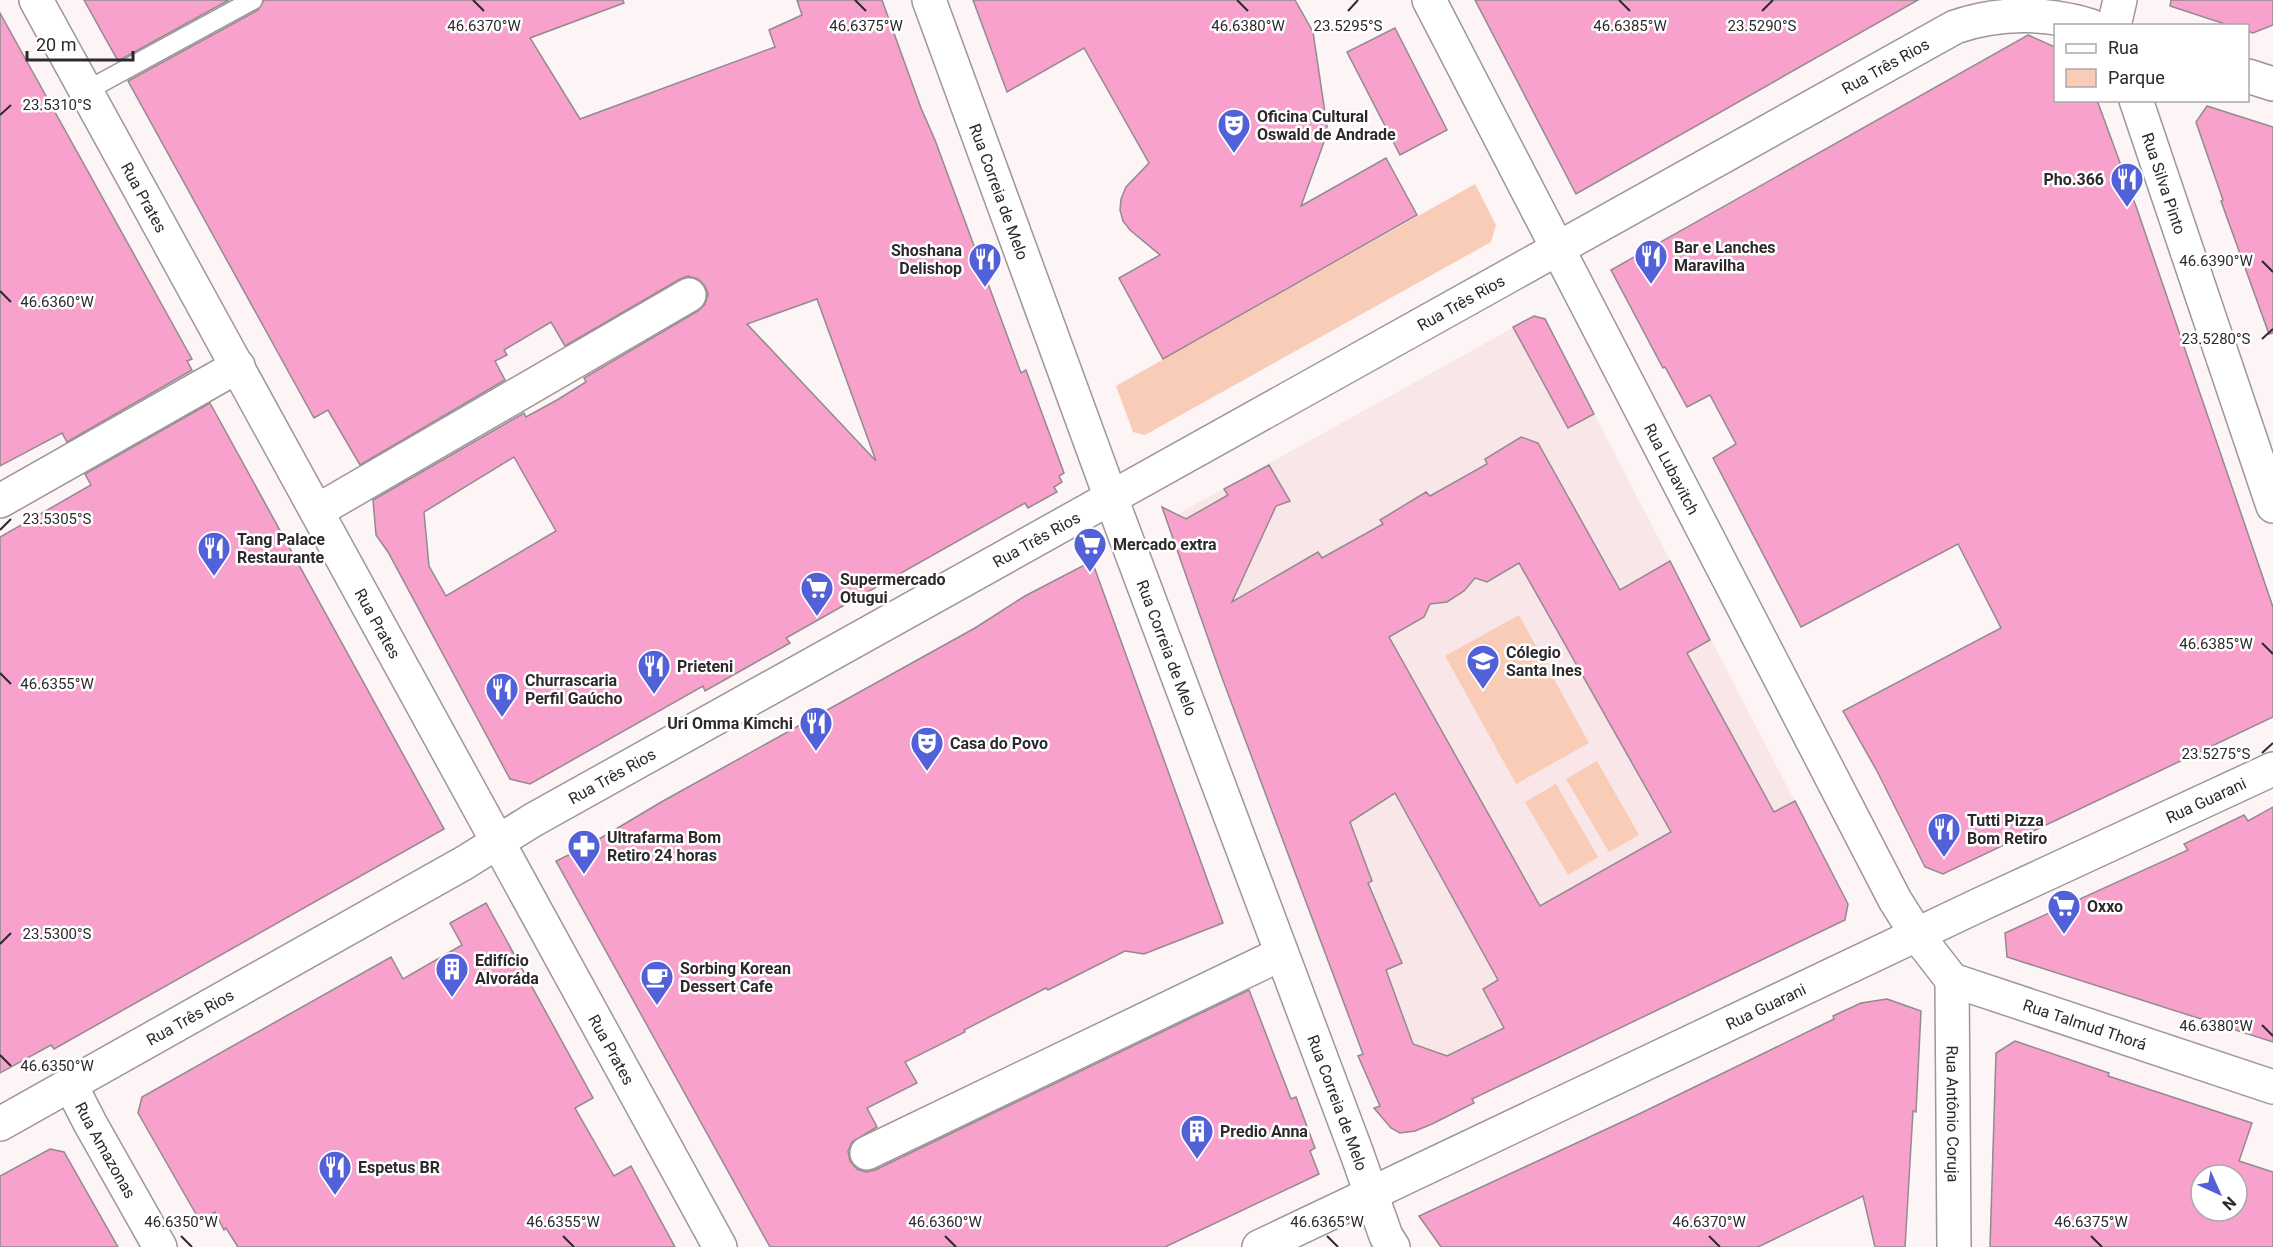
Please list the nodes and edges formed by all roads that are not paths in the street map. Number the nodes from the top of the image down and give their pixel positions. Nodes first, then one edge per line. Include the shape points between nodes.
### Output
1 (36, 0) edge
2 (253, 0) edge
3 (929, 0) edge
4 (1429, 0) edge
5 (2120, 0) edge
6 (1976, 12) edge
7 (2084, 24) edge
8 (2114, 24) edge
9 (2249, 77) edge
10 (2273, 84) edge
11 (86, 91) junction
12 (2137, 102) edge
13 (1557, 250) junction
14 (689, 295) dead end
15 (238, 366) junction
16 (1111, 498) junction
17 (0, 501) edge
18 (2273, 506) edge
19 (317, 511) junction
20 (2273, 769) edge
21 (499, 842) junction
22 (1917, 935) junction
23 (1281, 954) junction
24 (1952, 980) junction
25 (70, 1083) junction
26 (2273, 1087) edge
27 (0, 1124) edge
28 (867, 1153) dead end
29 (1372, 1194) junction
30 (160, 1247) edge
31 (720, 1247) edge
32 (1259, 1247) edge
33 (1393, 1247) edge
34 (1954, 1247) edge

1 - 11 street, Rua Prates
2 - 11 lane
3 - 16 street, Rua Correia de Melo
4 - 13 street, Rua Lubavitch
5 - 8 street
6 - 7 street, Rua Três Rios
6 - 13 street, Rua Três Rios
9 - 10 street
11 - 15 street, Rua Prates
12 - 18 street, Rua Silva Pinto
13 - 16 street, Rua Três Rios
13 - 22 street, Rua Lubavitch via 1895,900
14 - 19 street
15 - 17 street
15 - 19 street, Rua Prates
16 - 21 street, Rua Três Rios
16 - 23 street, Rua Correia de Melo
19 - 21 street, Rua Prates
20 - 22 street, Rua Guarani
21 - 25 street, Rua Três Rios
21 - 31 street, Rua Prates
22 - 24 street
22 - 29 street, Rua Guarani
23 - 28 street
23 - 29 street, Rua Correia de Melo
24 - 26 street, Rua Talmud Thorá
24 - 34 street, Rua Antônio Coruja
25 - 27 street, Rua Três Rios
25 - 30 street, Rua Amazonas
29 - 32 street, Rua Guarani
29 - 33 street, Rua Correia de Melo

